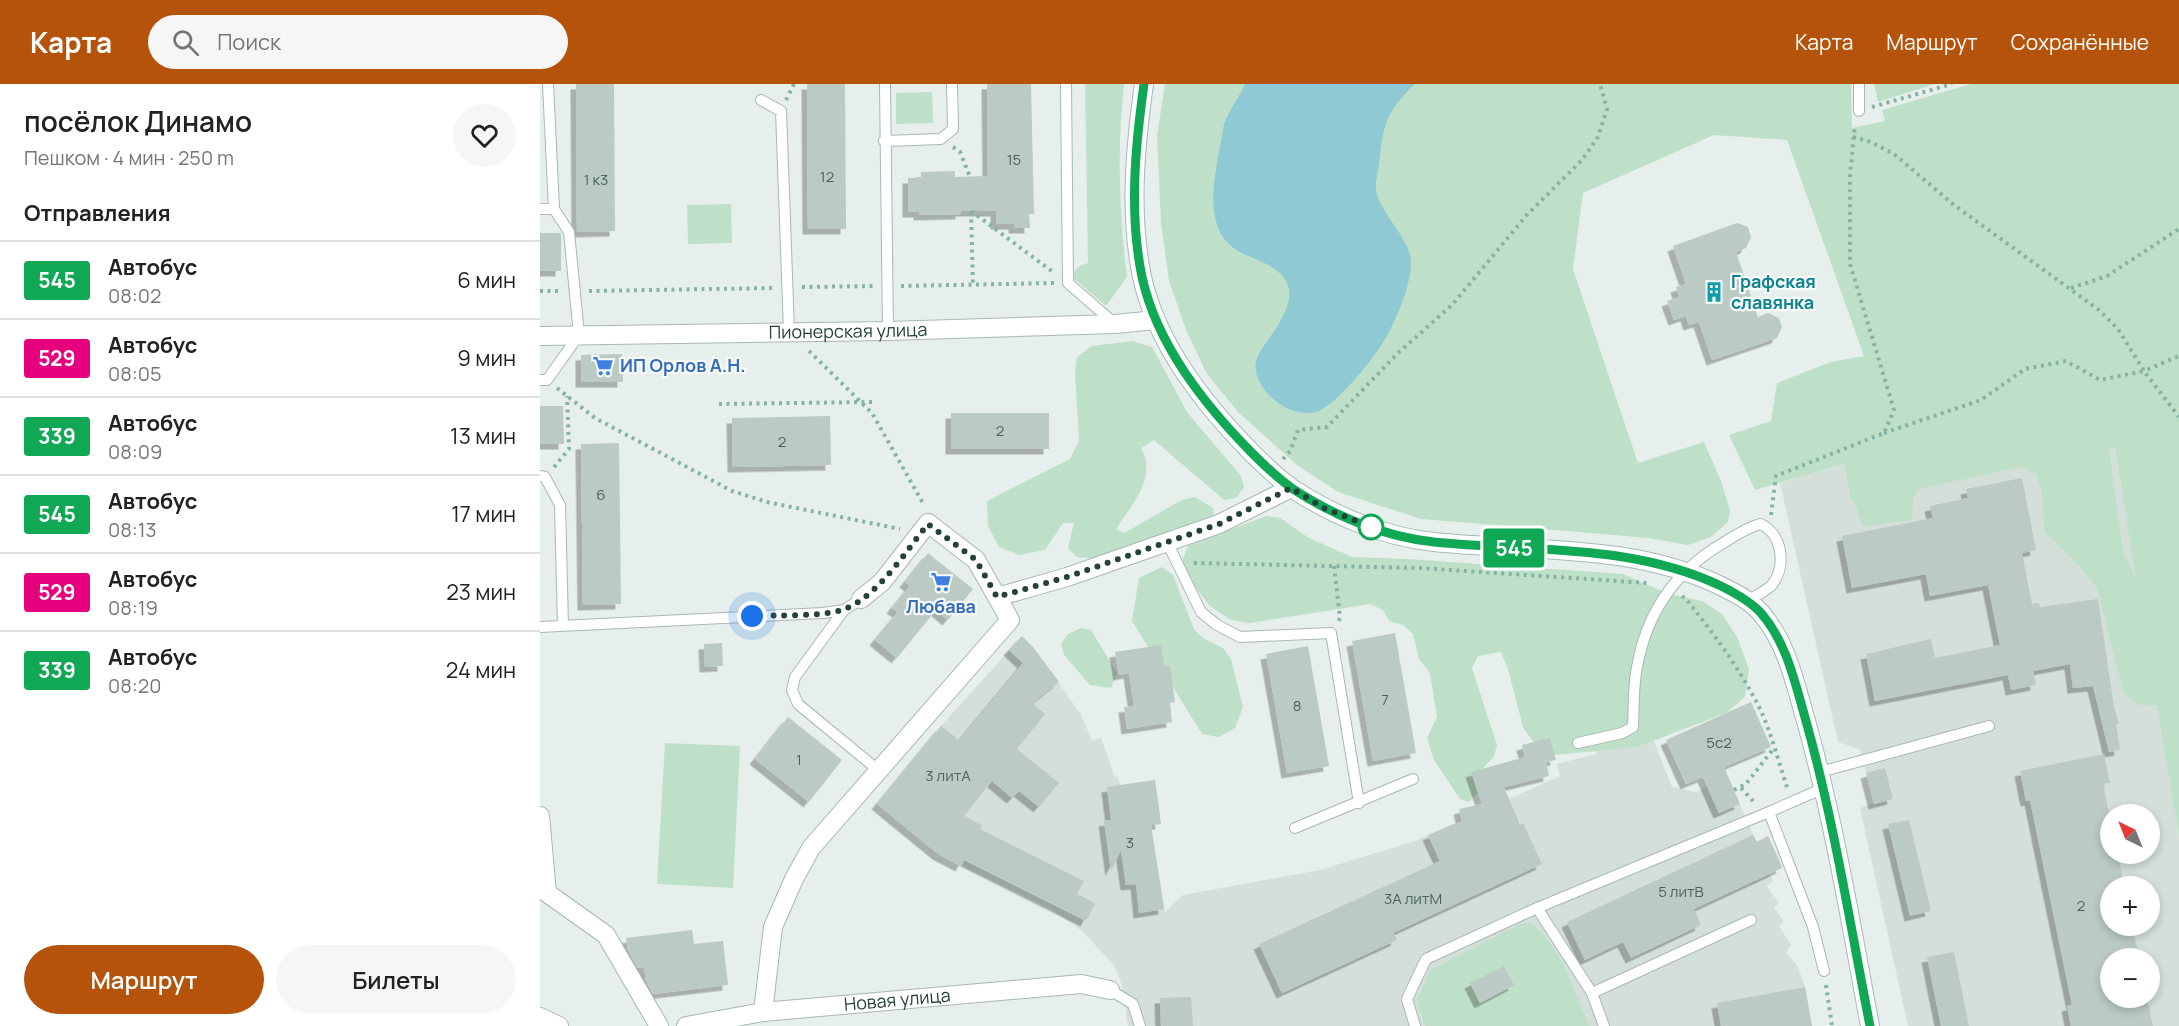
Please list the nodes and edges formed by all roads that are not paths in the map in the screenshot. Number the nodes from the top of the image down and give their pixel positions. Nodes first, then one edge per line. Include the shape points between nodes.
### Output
1 (548, 84) edge
2 (885, 84) edge
3 (952, 84) edge
4 (1066, 84) edge
5 (1144, 84) edge
6 (1859, 84) edge
7 (761, 100) dead end
8 (1859, 111) road end
9 (884, 141) junction
10 (540, 209) edge
11 (554, 209) junction
12 (1156, 320) junction
13 (1115, 324) junction
14 (888, 331) junction
15 (789, 332) junction
16 (579, 335) junction
17 (540, 336) edge
18 (544, 380) edge
19 (543, 476) edge
20 (1291, 488) junction
21 (1167, 542) junction
22 (1685, 571) junction
23 (997, 597) junction
24 (861, 599) joint
25 (1748, 601) junction
26 (844, 609) junction
27 (562, 626) junction
28 (540, 627) edge
29 (1989, 726) dead end
30 (1578, 743) dead end
31 (878, 770) junction
32 (1413, 779) dead end
33 (1822, 780) junction
34 (1359, 803) junction
35 (1769, 812) junction
36 (540, 816) edge
37 (1295, 828) dead end
38 (1538, 908) junction
39 (1751, 920) dead end
40 (1824, 971) road end
41 (1110, 990) joint
42 (1592, 993) junction
43 (763, 1012) junction
44 (540, 1017) edge
45 (560, 1026) edge
46 (658, 1026) edge
47 (686, 1026) edge
48 (1140, 1026) edge
49 (1415, 1026) edge
50 (1604, 1026) edge
51 (1870, 1026) edge

1 - 11 lane
2 - 9 lane
3 - 9 lane via 953,129 941,139
4 - 13 lane via 1068,283
5 - 12 street via 1134,182 1136,239 1143,280
6 - 8 lane
7 - 15 lane via 781,111
9 - 14 lane
10 - 11 lane
11 - 16 lane via 569,232
12 - 13 street, Пионерская улица
12 - 20 street via 1185,373 1223,424
13 - 14 street, Пионерская улица
14 - 15 street, Пионерская улица
15 - 16 street, Пионерская улица
16 - 17 street, Пионерская улица
16 - 18 lane
19 - 27 lane via 560,505
20 - 21 street via 1219,524
20 - 22 street via 1324,508 1379,530 1431,542 1586,552
21 - 23 street
21 - 34 lane via 1201,612 1217,626 1240,637 1331,633
22 - 25 street
22 - 25 lane via 1748,528 1760,524 1770,528 1777,540 1779,569 1771,585
22 - 30 lane via 1669,589 1648,628 1636,668 1633,727
23 - 24 street via 976,560 924,528 882,582
23 - 31 street via 1010,620
24 - 26 lane
25 - 33 street via 1777,634 1788,659
26 - 27 lane
26 - 31 lane via 795,677 792,690 798,704
27 - 28 lane
29 - 33 lane
31 - 43 street via 811,848 794,879 773,927
32 - 34 lane
33 - 35 lane via 1792,802
33 - 51 street
34 - 37 lane
35 - 38 lane
35 - 40 lane via 1813,927
36 - 46 street via 547,893 606,935
38 - 42 lane
38 - 49 lane via 1426,959 1407,999
39 - 42 lane
41 - 43 street, Новая улица via 1081,984
41 - 48 lane via 1133,1004
42 - 50 lane
43 - 47 street, Новая улица
44 - 45 street

